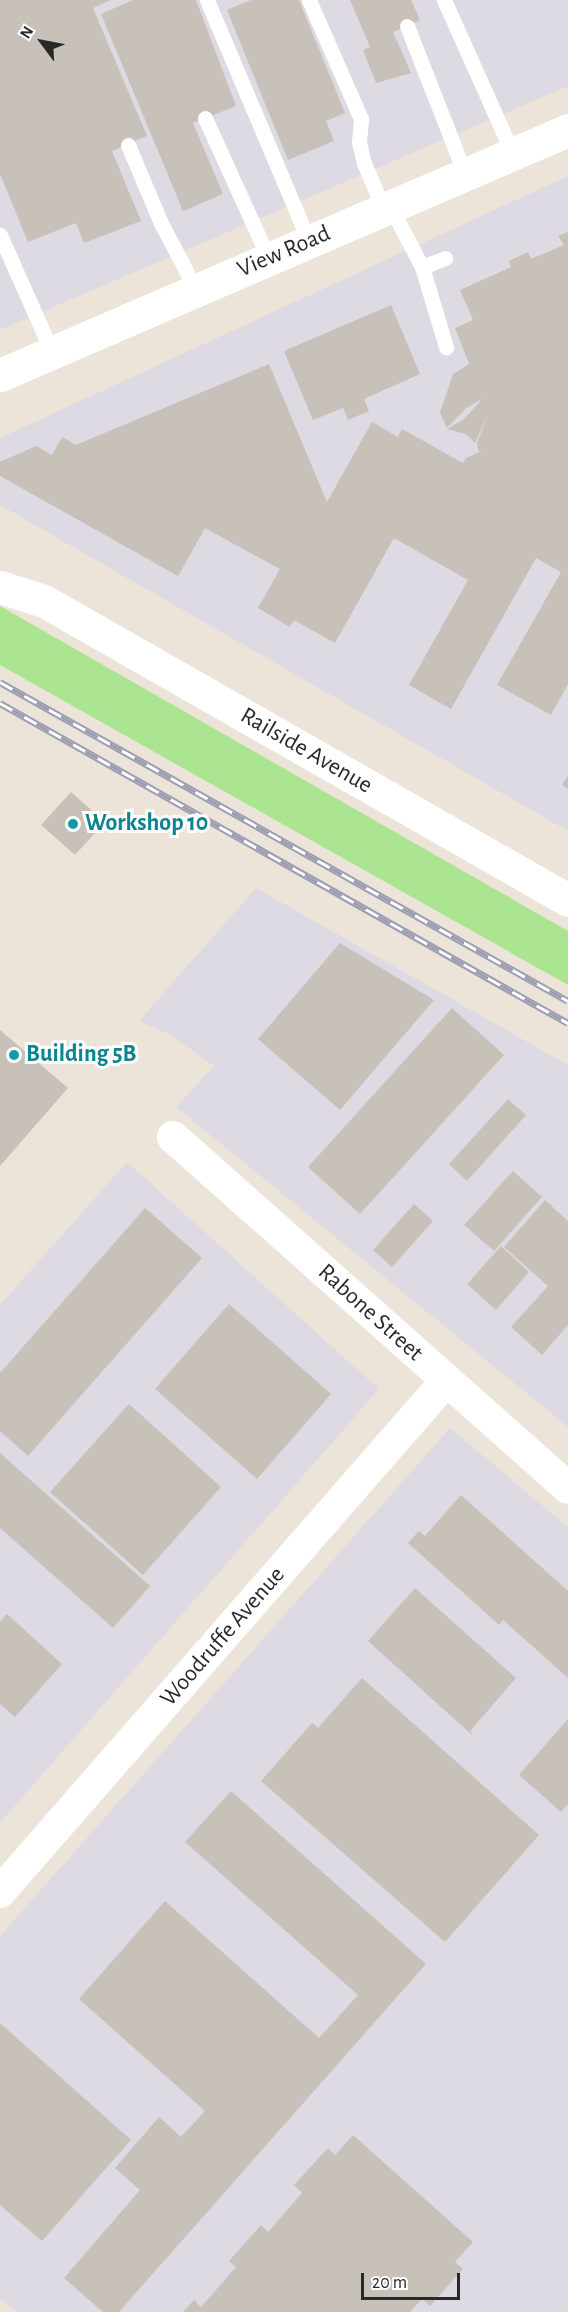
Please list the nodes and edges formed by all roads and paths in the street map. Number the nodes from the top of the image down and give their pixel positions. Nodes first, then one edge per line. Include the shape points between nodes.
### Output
1 (207, 0) edge
2 (309, 0) edge
3 (444, 0) edge
4 (407, 26) dead end
5 (205, 118) dead end
6 (568, 130) edge
7 (128, 145) dead end
8 (513, 154) junction
9 (465, 174) junction
10 (387, 208) junction
11 (0, 235) edge
12 (309, 242) junction
13 (445, 258) dead end
14 (269, 259) junction
15 (422, 267) junction
16 (196, 290) junction
17 (446, 347) dead end
18 (52, 352) junction
19 (0, 375) edge
20 (0, 562) edge
21 (0, 587) edge
22 (44, 601) junction
23 (568, 900) edge
24 (173, 1137) dead end
25 (446, 1381) junction
26 (568, 1488) edge
27 (0, 1892) edge

1 - 12 lane
2 - 10 lane via 361,119 359,142 364,163
3 - 8 lane
4 - 9 lane
5 - 14 lane
6 - 8 main road, View Road
7 - 16 lane via 161,223
8 - 9 main road, View Road
9 - 10 main road, View Road
10 - 12 main road, View Road
10 - 15 lane
11 - 18 lane
12 - 14 main road, View Road
13 - 15 lane
14 - 16 main road, View Road
15 - 17 lane
16 - 18 main road, View Road
18 - 19 main road, View Road
20 - 22 main road, Railside Avenue
21 - 22 main road, Railside Avenue
22 - 23 main road, Railside Avenue
24 - 25 street, Rabone Street
25 - 26 street, Rabone Street
25 - 27 street, Woodruffe Avenue

